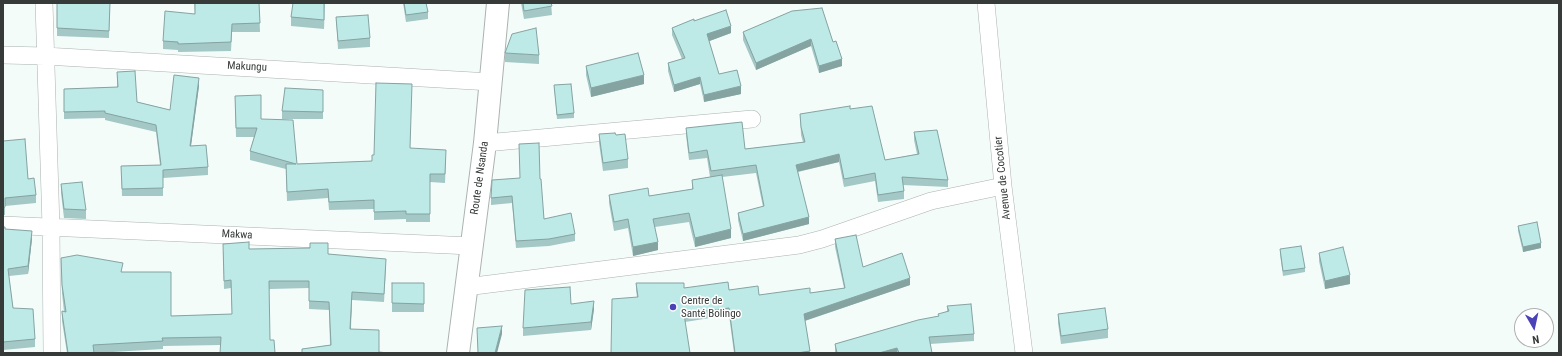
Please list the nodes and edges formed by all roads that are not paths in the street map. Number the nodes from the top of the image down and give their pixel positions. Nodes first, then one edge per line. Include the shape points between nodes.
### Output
1 (44, 3) edge
2 (498, 3) edge
3 (986, 3) edge
4 (3, 55) edge
5 (45, 56) junction
6 (490, 82) junction
7 (752, 119) dead end
8 (485, 143) junction
9 (1003, 186) junction
10 (3, 225) edge
11 (51, 227) junction
12 (471, 246) junction
13 (466, 287) junction
14 (52, 353) edge
15 (458, 353) edge
16 (1024, 353) edge

1 - 5 street
2 - 6 street, Route de Nsanda
3 - 9 street, Avenue de Cocotier
4 - 5 street, Makungu
5 - 6 street, Makungu
5 - 11 street
6 - 8 street, Route de Nsanda
7 - 8 street
8 - 12 street, Route de Nsanda
9 - 13 street via 930,201 799,245
9 - 16 street, Avenue de Cocotier
10 - 11 street, Makwa
11 - 12 street, Makwa
11 - 14 street
12 - 13 street, Route de Nsanda
13 - 15 street, Route de Nsanda

